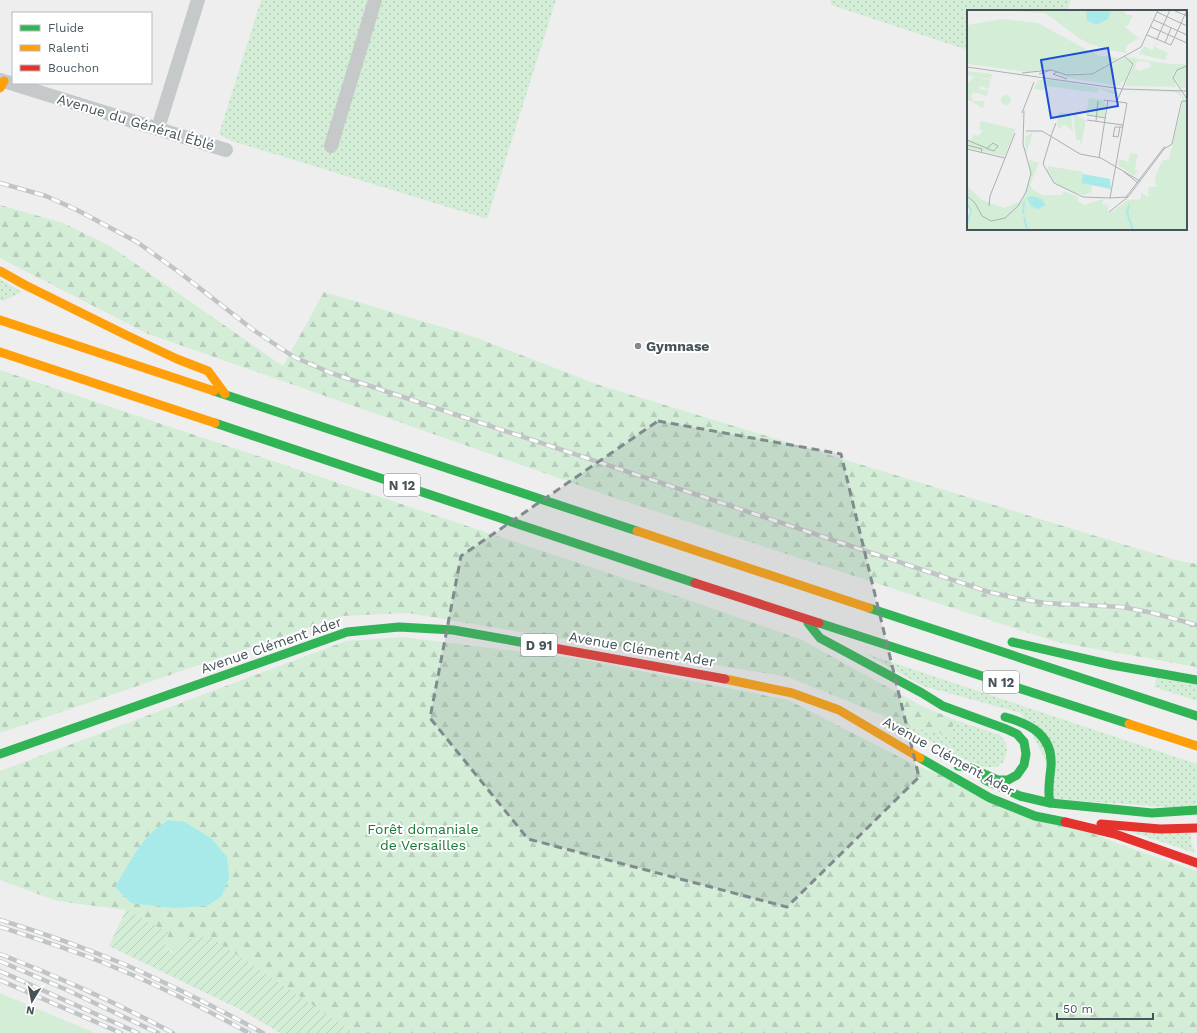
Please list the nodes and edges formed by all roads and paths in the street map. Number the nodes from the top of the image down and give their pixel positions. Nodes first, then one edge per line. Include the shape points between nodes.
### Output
1 (198, 0) edge
2 (375, 0) edge
3 (1, 83) edge
4 (158, 128) junction
5 (330, 146) dead end
6 (226, 150) dead end
7 (0, 271) edge
8 (0, 320) edge
9 (0, 352) edge
10 (225, 394) junction
11 (804, 619) junction
12 (976, 644) junction
13 (1197, 680) edge
14 (922, 693) junction
15 (838, 699) dead end
16 (968, 705) dead end
17 (852, 707) dead end
18 (997, 715) dead end
19 (1197, 716) edge
20 (1197, 746) edge
21 (0, 754) edge
22 (1050, 803) junction
23 (1197, 810) edge
24 (1065, 822) junction
25 (1197, 828) edge
26 (1197, 863) edge

1 - 4 street
2 - 5 street
3 - 4 street, Avenue du Général Éblé
4 - 6 street, Avenue du Général Éblé
7 - 10 main road via 126,335 208,371
8 - 10 main road, N 12
9 - 11 main road, N 12
10 - 12 main road, N 12
11 - 14 main road via 820,638
11 - 20 main road, N 12
12 - 13 main road via 1002,640 1105,664
12 - 19 main road, N 12
14 - 16 main road
14 - 22 main road, Avenue Clément Ader via 943,706 1017,734 1024,742 1024,765 1017,775 1008,780 998,780 971,768 954,765 1020,796
15 - 17 main road
18 - 22 main road via 1026,724 1040,734 1049,747
21 - 24 main road, Avenue Clément Ader / D 91 via 347,632 399,627 445,630 702,674 792,693 839,710 990,798 1035,816
22 - 23 main road, Avenue Clément Ader via 1152,813
22 - 24 main road
24 - 25 main road, Avenue Clément Ader / D 91 via 1153,830
24 - 26 main road via 1115,834

